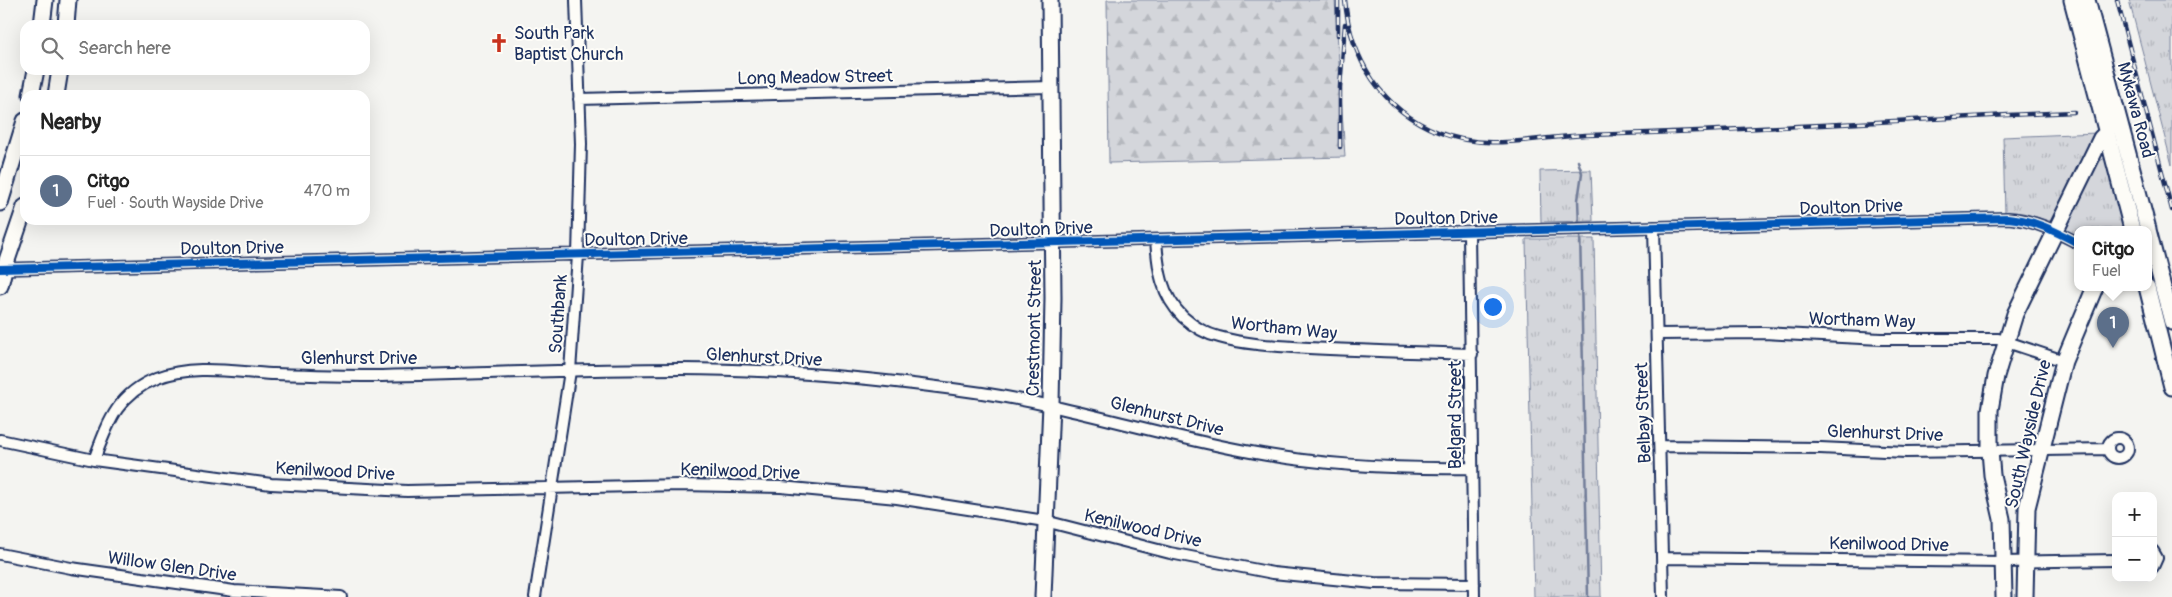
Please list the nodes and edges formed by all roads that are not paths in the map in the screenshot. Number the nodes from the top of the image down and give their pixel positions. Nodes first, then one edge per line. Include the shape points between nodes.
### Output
1 (45, 0) edge
2 (68, 0) edge
3 (576, 0) edge
4 (1050, 0) edge
5 (2072, 0) edge
6 (2087, 0) edge
7 (43, 20) edge
8 (66, 20) edge
9 (35, 75) edge
10 (59, 75) edge
11 (1052, 87) junction
12 (32, 90) edge
13 (57, 90) edge
14 (579, 99) junction
15 (2107, 132) junction
16 (20, 137) edge
17 (2113, 155) junction
18 (2092, 158) junction
19 (2131, 165) junction
20 (0, 203) edge
21 (20, 220) edge
22 (2131, 226) edge
23 (2147, 226) edge
24 (1654, 227) junction
25 (2055, 231) junction
26 (1469, 232) junction
27 (1156, 240) junction
28 (2074, 241) edge
29 (1054, 243) junction
30 (2152, 245) edge
31 (578, 255) junction
32 (2, 269) edge
33 (0, 286) edge
34 (2093, 291) edge
35 (2148, 291) edge
36 (2172, 322) edge
37 (1657, 334) junction
38 (2005, 342) junction
39 (1472, 354) junction
40 (2064, 361) junction
41 (570, 371) junction
42 (2172, 387) edge
43 (1051, 404) junction
44 (0, 440) edge
45 (1660, 446) junction
46 (2041, 449) junction
47 (2108, 449) dead end
48 (1990, 451) junction
49 (94, 460) junction
50 (1471, 468) junction
51 (551, 488) junction
52 (1045, 521) junction
53 (0, 554) edge
54 (1662, 558) junction
55 (2112, 560) edge
56 (2004, 562) junction
57 (2025, 562) junction
58 (1474, 584) junction
59 (342, 597) edge
60 (535, 597) edge
61 (1042, 597) edge
62 (1474, 597) edge
63 (1663, 597) edge
64 (2004, 597) edge
65 (2025, 597) edge

1 - 7 street
2 - 8 street
3 - 14 street, Southbank
4 - 11 street, Crestmont Street
5 - 15 street, Mykawa Road
6 - 19 street, Mykawa Road
9 - 12 street
10 - 13 street
11 - 14 street, Long Meadow Street
11 - 29 street, Crestmont Street
14 - 31 street, Southbank
15 - 17 street, Mykawa Road
15 - 18 street, South Wayside Drive
16 - 20 street
17 - 18 street via 2105,153
17 - 19 street
17 - 22 street, Mykawa Road
18 - 25 street, South Wayside Drive
19 - 23 street, Mykawa Road
21 - 32 street
24 - 25 street, Doulton Drive via 2008,218 2023,219
24 - 26 street, Doulton Drive
24 - 37 street, Belbay Street
25 - 28 street, Doulton Drive
25 - 38 street, South Wayside Drive via 2024,293
26 - 27 street, Doulton Drive
26 - 39 street, Belgard Street
27 - 29 street, Doulton Drive
27 - 39 street, Wortham Way via 1158,270 1172,303 1182,316 1217,337 1287,346
29 - 31 street, Doulton Drive
29 - 43 street, Crestmont Street
30 - 36 street, Mykawa Road
31 - 32 street, Doulton Drive
31 - 41 street, Southbank
32 - 33 street
34 - 40 street, South Wayside Drive
35 - 42 street
37 - 38 street, Wortham Way via 1764,333
37 - 45 street, Belbay Street
38 - 40 street, Wortham Way
38 - 48 street, South Wayside Drive via 1990,410
39 - 50 street, Belgard Street
40 - 46 street, South Wayside Drive
41 - 43 street, Glenhurst Drive via 683,369 784,373 881,380
41 - 49 street, Glenhurst Drive via 324,377 182,371 157,378 131,393 110,418
41 - 51 street, Southbank
43 - 50 street, Glenhurst Drive via 1210,444 1290,458 1374,467
43 - 52 street, Crestmont Street
44 - 49 street, Kenilwood Drive
45 - 48 street, Glenhurst Drive
45 - 54 street, Belbay Street
46 - 47 street, Glenhurst Drive
46 - 48 street, Glenhurst Drive
46 - 57 street, South Wayside Drive via 2027,508
48 - 56 street, South Wayside Drive via 2002,519
49 - 51 street, Kenilwood Drive via 271,484 407,490
50 - 58 street, Belgard Street
51 - 52 street, Kenilwood Drive via 781,487 897,498
51 - 60 street, Southbank
52 - 58 street, Kenilwood Drive via 1170,553 1273,573 1374,583
52 - 61 street, Crestmont Street
53 - 59 street, Willow Glen Drive via 71,568 234,591
54 - 56 street, Kenilwood Drive
54 - 63 street, Belbay Street
55 - 57 street, Kenilwood Drive
56 - 57 street, Kenilwood Drive
56 - 64 street, South Wayside Drive
57 - 65 street, South Wayside Drive
58 - 62 street, Belgard Street

